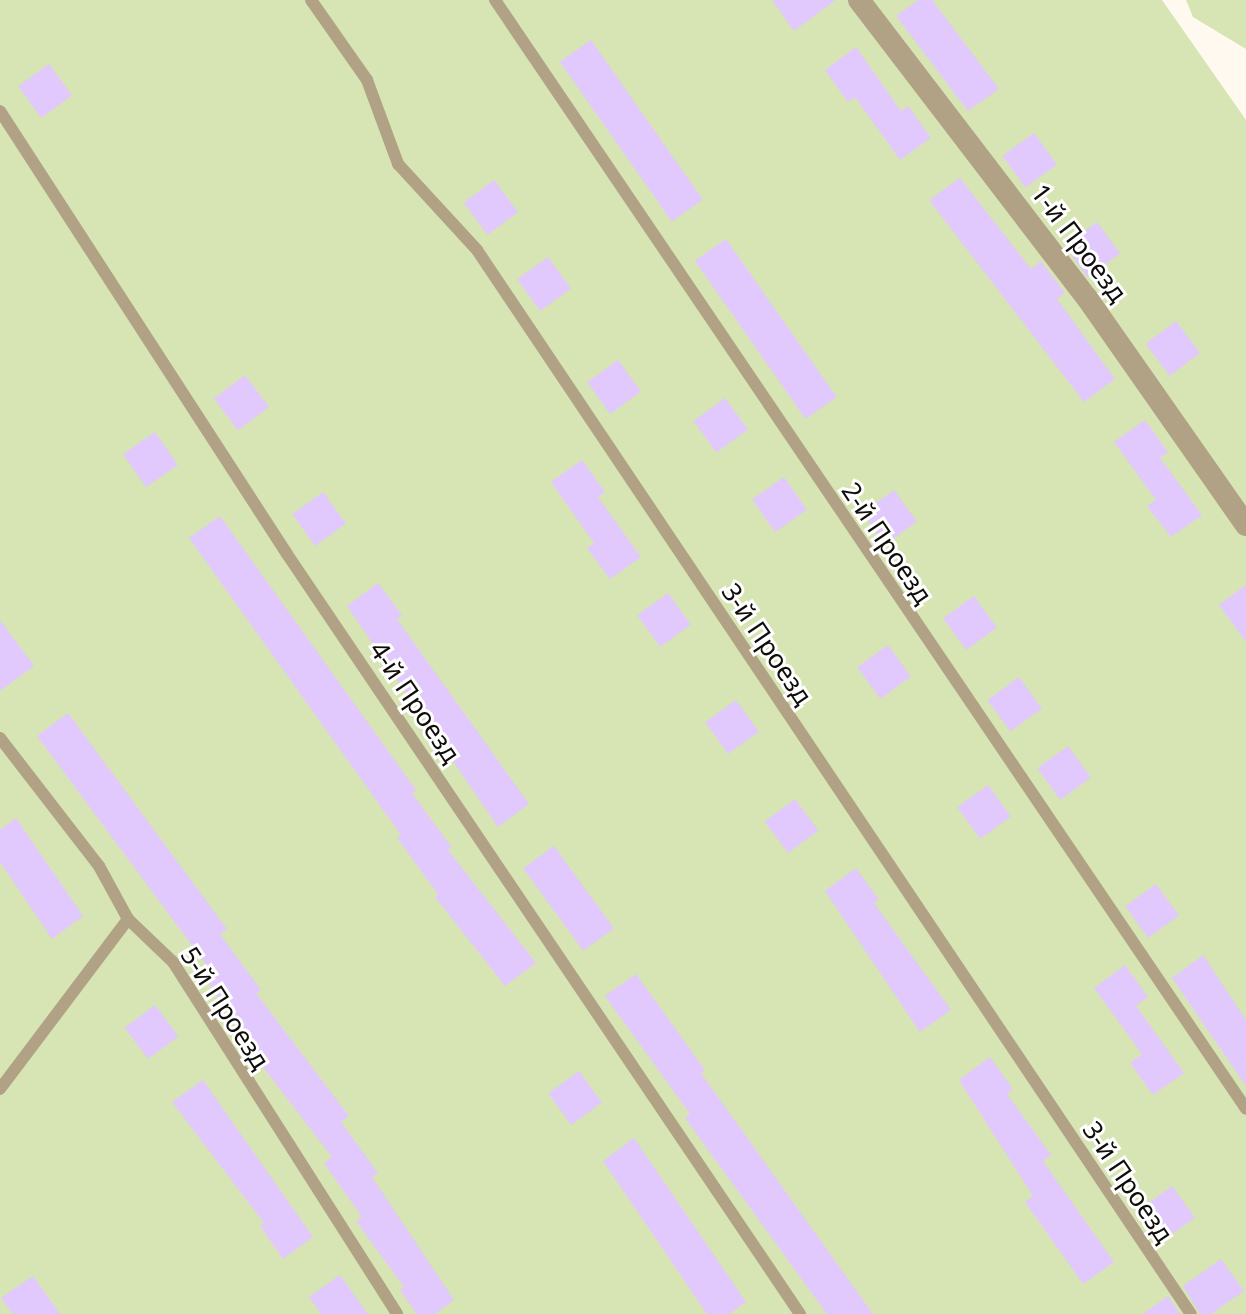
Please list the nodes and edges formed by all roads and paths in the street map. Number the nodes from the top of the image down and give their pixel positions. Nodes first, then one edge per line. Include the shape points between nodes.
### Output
1 (311, 0) edge
2 (495, 0) edge
3 (859, 0) edge
4 (0, 111) edge
5 (1246, 525) edge
6 (0, 738) edge
7 (128, 919) junction
8 (0, 1089) edge
9 (1246, 1109) edge
10 (397, 1314) edge
11 (800, 1314) edge
12 (1191, 1314) edge

1 - 12 lane, 3-й Проезд via 367,80 398,164 477,250
2 - 9 lane, 2-й Проезд
3 - 5 street, 1-й Проезд via 1087,298
4 - 11 lane, 4-й Проезд via 287,554
6 - 7 lane, 5-й Проезд via 99,866
7 - 8 lane
7 - 10 lane, 5-й Проезд via 173,962

